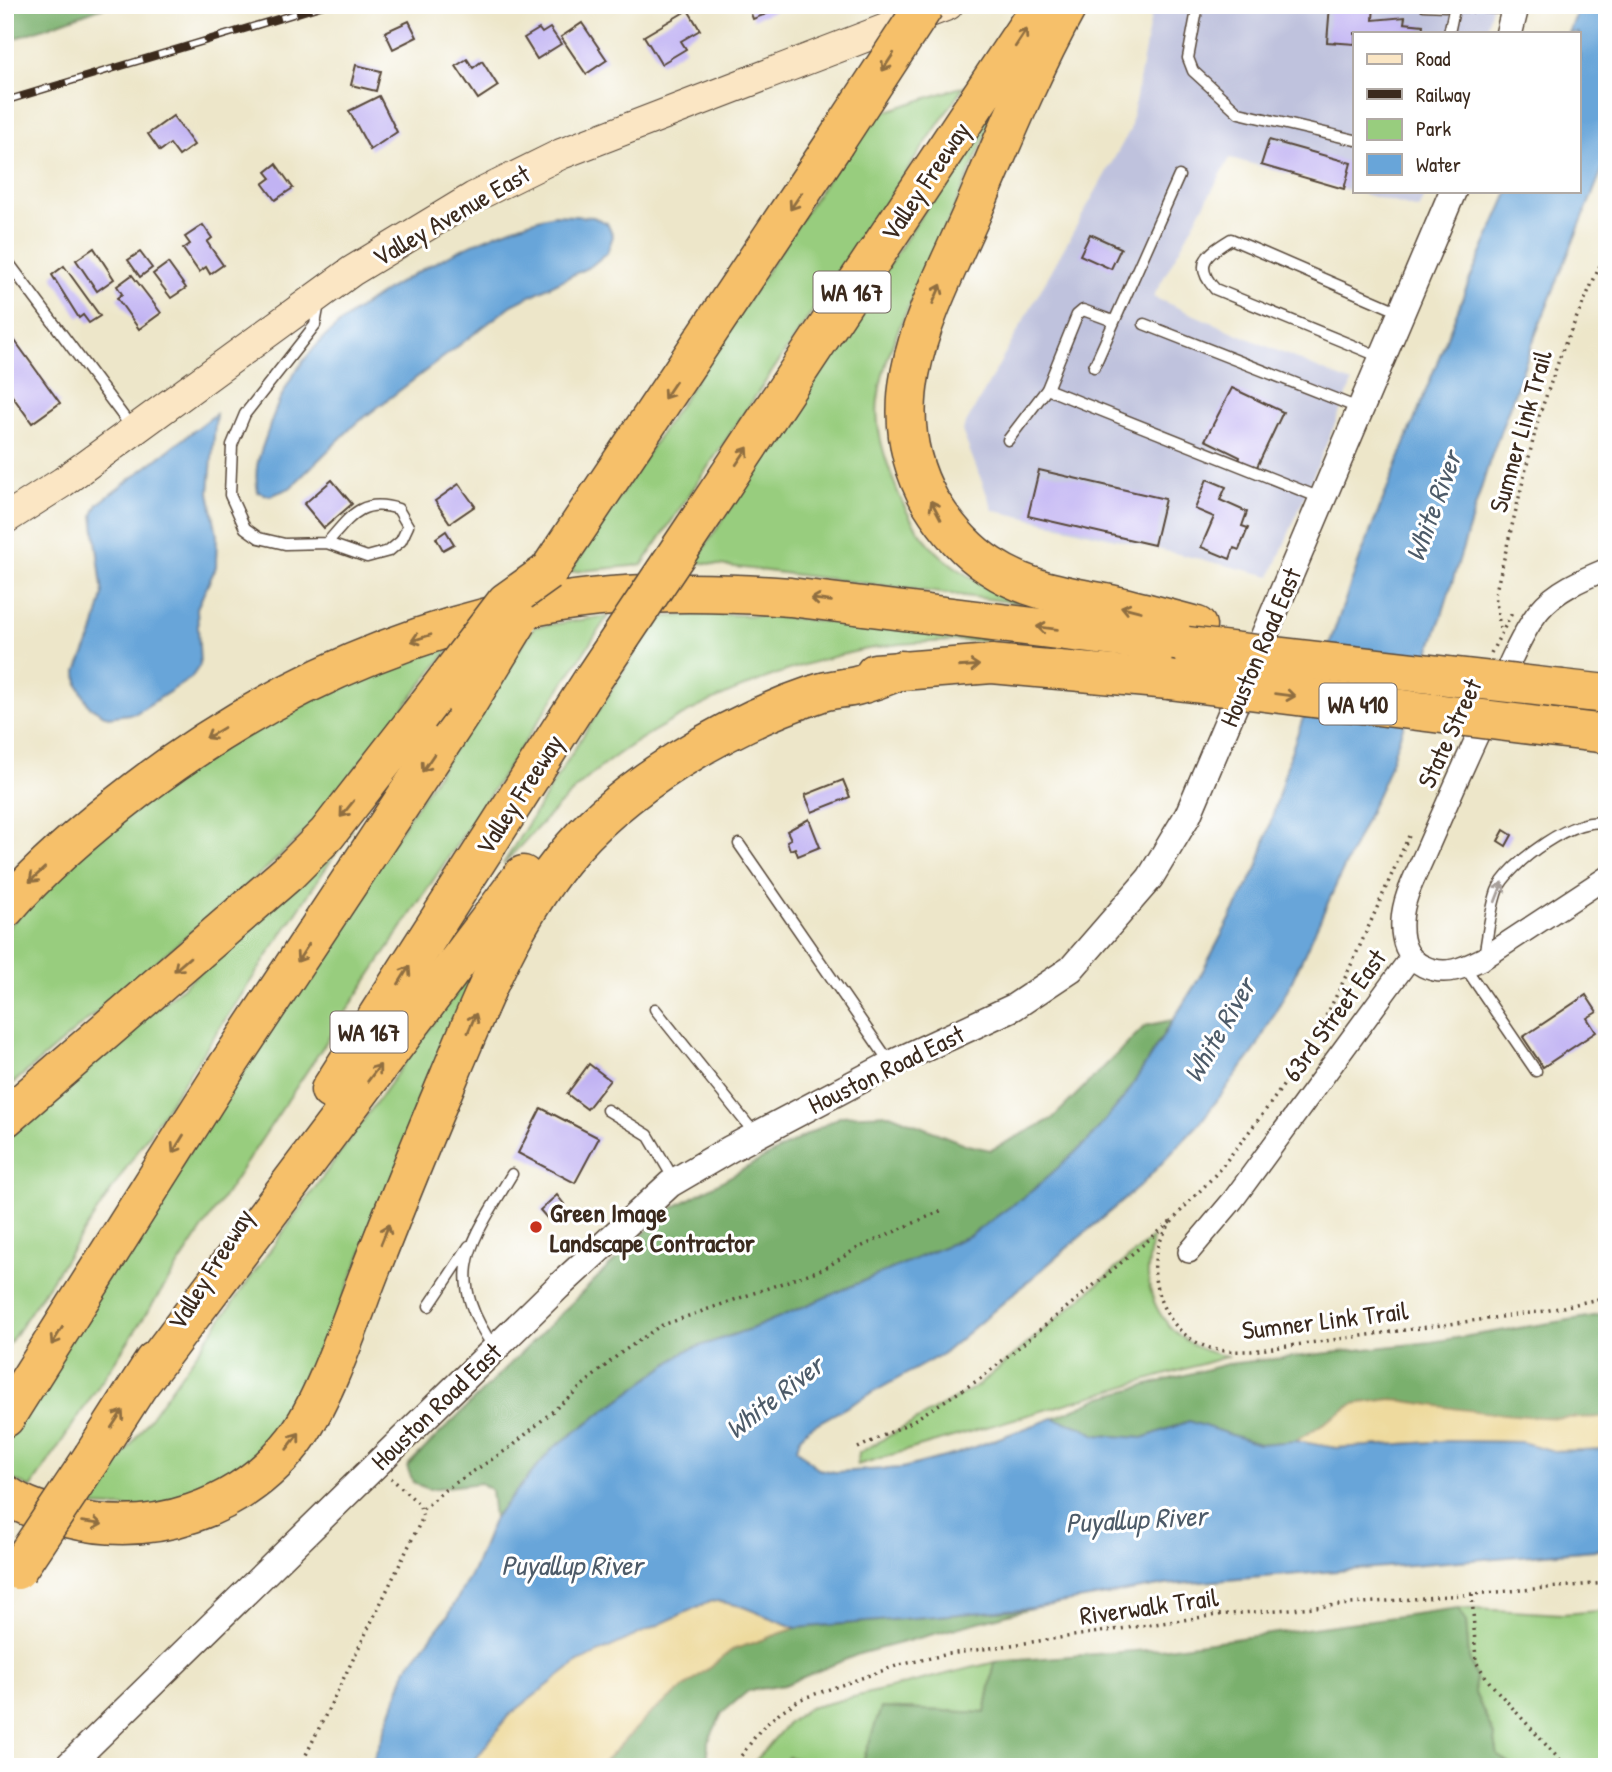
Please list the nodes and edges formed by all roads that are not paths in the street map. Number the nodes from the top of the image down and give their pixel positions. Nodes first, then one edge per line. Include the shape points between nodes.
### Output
1 (948, 5) edge
2 (1041, 5) edge
3 (1068, 5) edge
4 (1198, 5) edge
5 (1424, 5) edge
6 (1454, 7) edge
7 (912, 10) edge
8 (1513, 16) edge
9 (1449, 32) edge
10 (1353, 140) edge
11 (1179, 176) dead end
12 (1453, 192) edge
13 (5, 258) edge
14 (322, 294) junction
15 (1402, 313) junction
16 (1113, 321) junction
17 (1144, 324) dead end
18 (1383, 358) junction
19 (1094, 367) dead end
20 (1047, 388) junction
21 (1361, 409) junction
22 (133, 430) junction
23 (1008, 440) dead end
24 (1323, 499) junction
25 (5, 519) edge
26 (327, 542) junction
27 (1607, 569) edge
28 (548, 572) junction
29 (1192, 636) junction
30 (901, 670) junction
31 (1607, 694) edge
32 (1603, 734) edge
33 (1607, 825) edge
34 (739, 844) dead end
35 (1607, 877) edge
36 (5, 909) edge
37 (1411, 957) junction
38 (1475, 963) junction
39 (654, 1009) dead end
40 (891, 1064) junction
41 (1536, 1071) dead end
42 (607, 1110) dead end
43 (5, 1118) edge
44 (756, 1135) junction
45 (512, 1174) dead end
46 (675, 1181) junction
47 (472, 1241) junction
48 (1189, 1252) dead end
49 (429, 1306) dead end
50 (495, 1349) junction
51 (141, 1382) junction
52 (9, 1413) edge
53 (5, 1494) edge
54 (11, 1579) edge
55 (66, 1767) edge

1 - 7 main road, Valley Avenue East
51 -> 2 highway, Valley Freeway / WA 167, bridge via 242,1216 347,1066 593,679
29 -> 3 highway via 1038,590 992,568 940,520 920,484 908,446 906,392 920,332 1038,58
4 - 10 lane via 1188,58 1193,71 1239,113
5 - 6 lane
6 - 8 lane
6 - 9 lane
7 - 14 main road, Valley Avenue East via 561,154 417,229
7 -> 28 highway, bridge via 834,144
11 - 16 lane
12 - 15 street, Houston Road East
13 - 22 lane
14 - 22 main road, Valley Avenue East
14 - 26 lane via 315,325 245,414 232,444 230,495 245,528 259,538 285,544
15 - 18 street, Houston Road East
15 - 18 lane via 1231,239 1209,252 1205,278 1215,289
16 - 19 lane
16 - 20 lane via 1083,310 1077,315
17 - 21 lane
18 - 21 street, Houston Road East
20 - 23 lane
20 - 24 lane
21 - 24 street, Houston Road East
22 - 25 main road, Valley Avenue East
24 - 40 street, Houston Road East via 1188,815 1150,878 1071,969 1014,1007
26 - 26 lane via 367,557 389,551 401,541 408,526 398,509 382,504 364,507
27 - 37 street, State Street via 1568,587 1529,626 1406,899 1402,931
28 -> 43 highway, bridge via 506,602 327,834
28 -> 52 highway, bridge
29 - 31 highway, WA 410, bridge via 1291,643 1389,667
29 -> 36 highway via 745,593 544,604 392,648 251,711 198,743 91,825
30 -> 32 highway, WA 410, bridge via 992,664
51 -> 30 highway via 515,884 597,798 704,724 749,702 813,679
53 -> 30 highway via 27,1507 85,1522 139,1525 193,1514 251,1484 278,1459 306,1422 500,957 516,925 565,856 646,783 712,741 818,693
38 -> 33 lane via 1497,889 1516,864 1579,823
34 - 40 lane
35 - 38 street
37 - 38 street, 63rd Street East via 1442,971
37 - 48 street, 63rd Street East via 1233,1200
38 - 41 lane
39 - 44 lane
40 - 44 street, Houston Road East
42 - 46 lane via 648,1135
44 - 46 street, Houston Road East
45 - 47 lane
46 - 50 street, Houston Road East
47 - 49 lane
47 - 50 lane via 466,1284 471,1312
50 - 55 street, Houston Road East
54 -> 51 highway, Valley Freeway / WA 167, bridge

